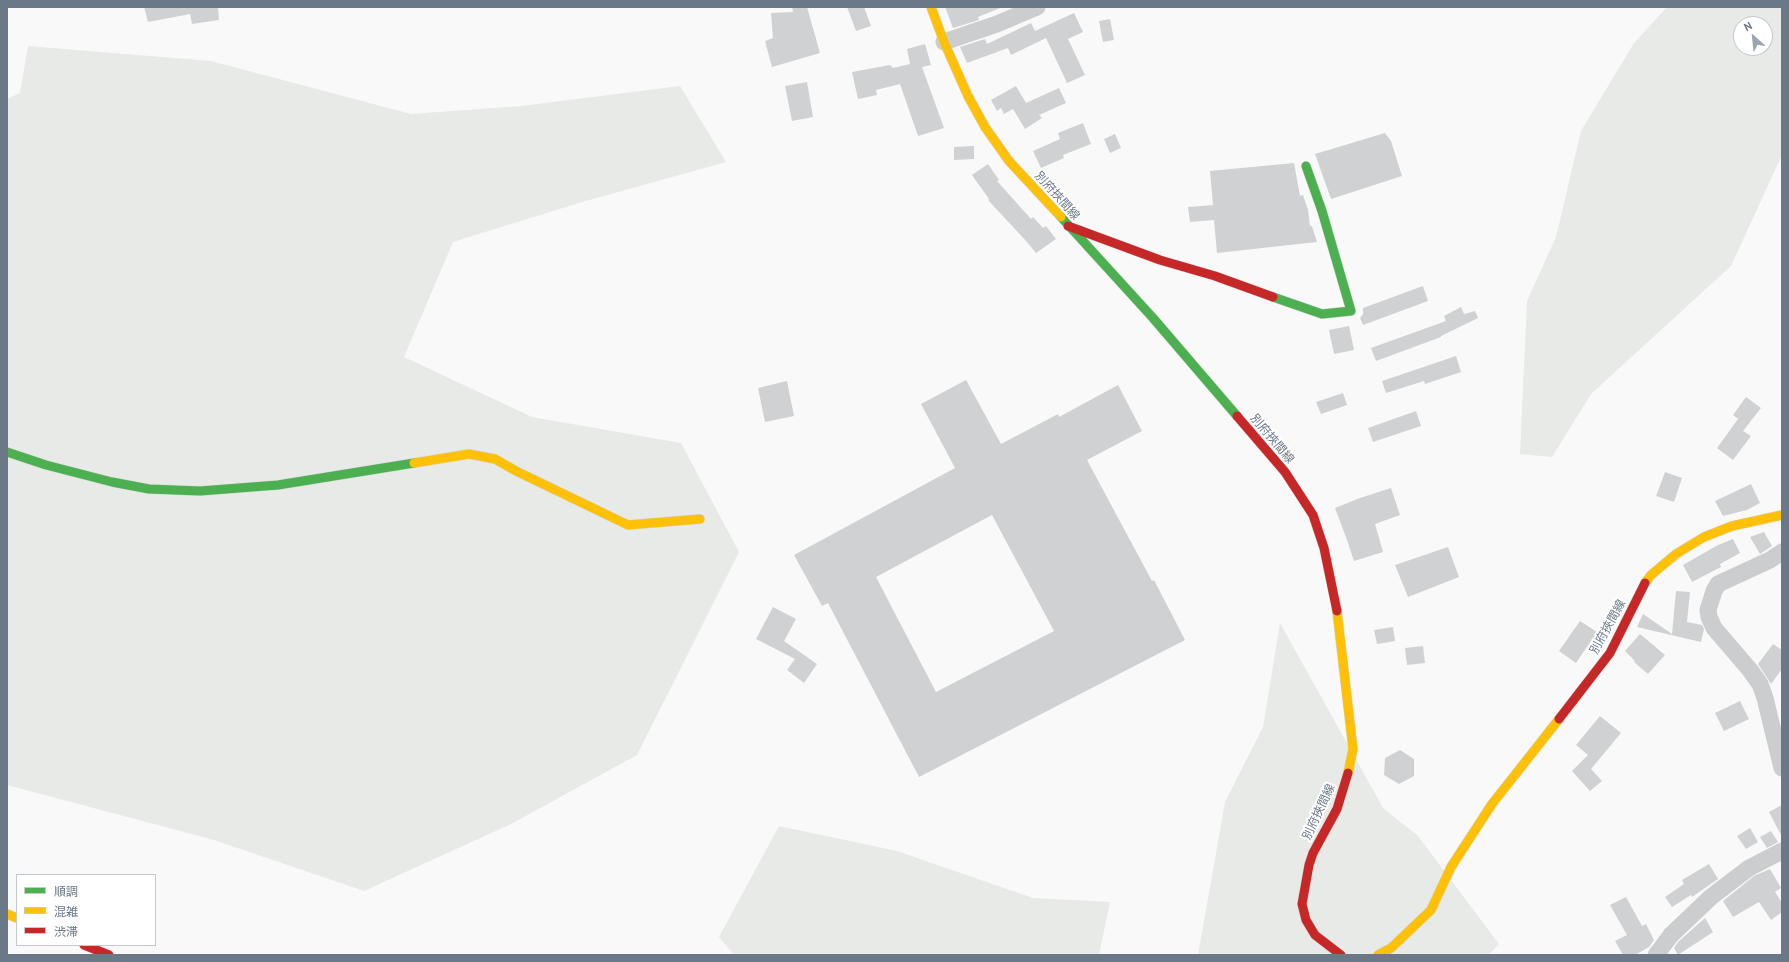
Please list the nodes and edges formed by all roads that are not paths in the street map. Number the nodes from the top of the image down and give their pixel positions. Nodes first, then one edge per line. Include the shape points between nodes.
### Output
1 (931, 7) edge
2 (1036, 7) edge
3 (944, 42) junction
4 (1306, 166) dead end
5 (1068, 226) junction
6 (7, 452) edge
7 (1782, 515) edge
8 (700, 519) dead end
9 (1782, 552) edge
10 (1782, 768) edge
11 (1782, 851) edge
12 (86, 946) edge
13 (109, 955) edge
14 (1341, 955) edge
15 (1378, 955) edge
16 (1656, 955) edge

1 - 3 main road, 別府挾間線
2 - 3 street via 997,24
3 - 5 main road, 別府挾間線 via 968,96 993,139 1009,161
4 - 5 main road via 1351,311 1322,314 1215,276 1160,260
5 - 14 main road, 別府挾間線 via 1153,318 1285,472 1306,503 1318,529 1331,576 1353,749 1342,796 1313,853 1302,904 1306,920 1315,935
6 - 8 main road via 112,482 149,489 200,491 278,485 469,454 494,458 628,525
7 - 15 main road, 別府挾間線 via 1732,526 1704,537 1676,554 1651,575 1610,653 1492,804 1451,867 1431,910 1391,948
9 - 10 street via 1718,584 1708,610 1714,628 1760,684
11 - 16 street via 1749,868 1711,897 1671,935
12 - 13 main road

